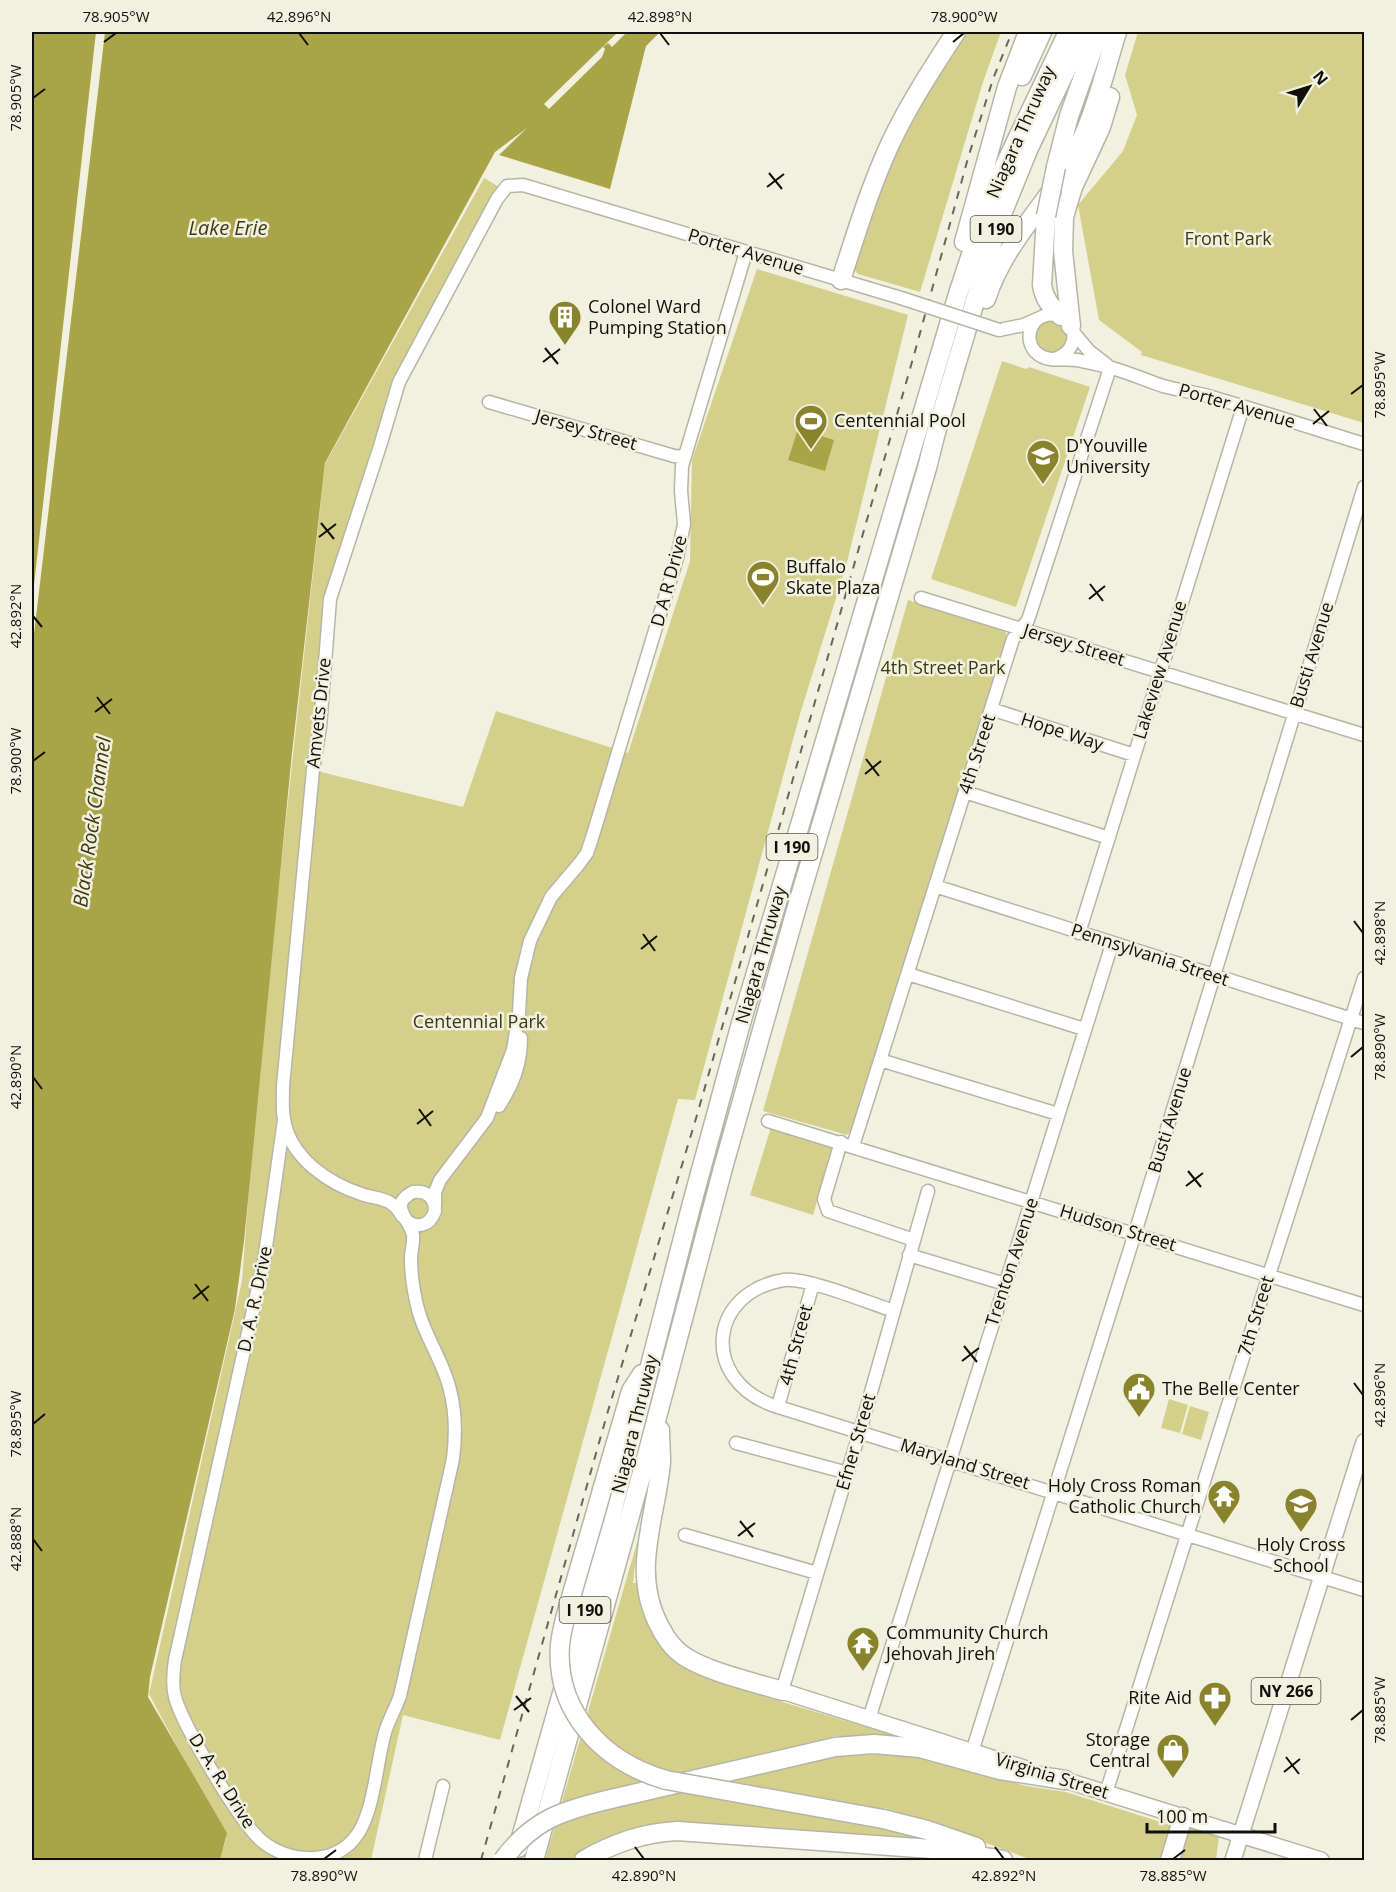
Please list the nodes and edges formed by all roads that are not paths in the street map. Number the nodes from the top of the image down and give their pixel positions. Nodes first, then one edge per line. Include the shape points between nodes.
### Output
1 (956, 32) edge
2 (1028, 32) edge
3 (1042, 32) edge
4 (1068, 32) edge
5 (1084, 32) edge
6 (1099, 32) edge
7 (1117, 32) edge
8 (1130, 32) edge
9 (1000, 116) junction
10 (497, 199) joint
11 (746, 252) junction
12 (841, 280) junction
13 (958, 294) junction
14 (1038, 318) junction
15 (1069, 325) junction
16 (999, 330) junction
17 (1033, 350) junction
18 (1054, 359) junction
19 (1110, 368) junction
20 (489, 402) dead end
21 (1243, 407) junction
22 (1365, 444) edge
23 (684, 457) junction
24 (927, 468) junction
25 (1365, 487) edge
26 (921, 598) dead end
27 (1022, 629) junction
28 (1159, 671) junction
29 (991, 709) junction
30 (1294, 713) junction
31 (1365, 735) edge
32 (1134, 755) junction
33 (965, 792) junction
34 (1109, 838) junction
35 (935, 886) junction
36 (1079, 933) junction
37 (1112, 944) junction
38 (908, 974) junction
39 (1214, 976) junction
40 (1365, 978) edge
41 (1352, 1019) junction
42 (1365, 1023) edge
43 (1084, 1029) junction
44 (880, 1060) junction
45 (1058, 1114) junction
46 (284, 1120) junction
47 (768, 1121) dead end
48 (847, 1144) junction
49 (440, 1180) junction
50 (928, 1191) dead end
51 (411, 1192) junction
52 (388, 1201) junction
53 (1032, 1202) junction
54 (435, 1208) junction
55 (404, 1218) junction
56 (429, 1222) junction
57 (1135, 1233) junction
58 (914, 1240) junction
59 (413, 1241) junction
60 (909, 1255) junction
61 (1269, 1275) junction
62 (813, 1284) junction
63 (1005, 1284) junction
64 (1365, 1305) edge
65 (894, 1311) junction
66 (652, 1358) junction
67 (775, 1405) junction
68 (659, 1409) junction
69 (860, 1431) junction
70 (1365, 1442) edge
71 (736, 1443) dead end
72 (949, 1460) junction
73 (848, 1473) junction
74 (1052, 1492) junction
75 (1188, 1534) junction
76 (686, 1535) dead end
77 (818, 1573) junction
78 (1322, 1576) junction
79 (1365, 1590) edge
80 (782, 1691) junction
81 (869, 1719) junction
82 (972, 1752) junction
83 (1065, 1780) junction
84 (443, 1786) dead end
85 (1106, 1792) junction
86 (1183, 1817) junction
87 (1241, 1835) junction
88 (425, 1860) edge
89 (503, 1860) edge
90 (514, 1860) edge
91 (534, 1860) edge
92 (584, 1860) edge
93 (1003, 1860) edge
94 (1011, 1860) edge
95 (1170, 1860) edge
96 (1233, 1860) edge
97 (1322, 1860) edge

1 - 12 highway via 891,143
2 - 9 highway
3 - 9 highway
4 - 13 highway, Niagara Thruway / I 190 via 1000,175
5 - 24 highway, Niagara Thruway / I 190 via 998,224
6 - 15 highway, bridge via 1072,107 1046,216 1043,293
7 - 24 highway via 1076,152 1000,263 943,440
8 - 15 highway via 1101,127 1073,187 1065,217 1063,251
9 - 13 highway via 960,255
10 - 11 street, Porter Avenue via 507,186 524,185
10 - 46 street, Amvets Drive via 399,382 330,599 283,1086
11 - 12 street, Porter Avenue
11 - 23 street, D A R Drive
12 - 16 street, Porter Avenue, bridge
13 - 66 highway, Niagara Thruway / I 190 via 744,1013
14 - 15 street via 1053,314
14 - 16 street
14 - 17 street via 1030,330
15 - 18 street via 1072,347
15 - 19 street, Porter Avenue via 1089,351
16 - 17 street, Porter Avenue via 1023,340
17 - 18 street, Porter Avenue via 1046,359
18 - 19 street, Porter Avenue
19 - 21 street, Porter Avenue
19 - 27 street, 4th Street
20 - 23 street, Jersey Street
21 - 22 street, Porter Avenue
21 - 28 street, Lakeview Avenue
23 - 49 street, D A R Drive via 682,541 592,838 579,864 551,897 530,941 520,978 511,1058 487,1118
24 - 68 highway, Niagara Thruway / I 190 via 792,921
25 - 30 street, Busti Avenue
26 - 27 street, Jersey Street
27 - 28 street, Jersey Street
27 - 29 street, 4th Street via 1013,639
28 - 30 street, Jersey Street
28 - 32 street, Lakeview Avenue
29 - 32 street, Hope Way
29 - 33 street, 4th Street
30 - 31 street, Jersey Street
30 - 39 street, Busti Avenue
32 - 34 street, Lakeview Avenue
33 - 34 street
33 - 35 street, 4th Street
34 - 36 street, Lakeview Avenue
35 - 36 street, Pennsylvania Street
35 - 38 street, 4th Street
36 - 37 street, Pennsylvania Street
37 - 39 street, Pennsylvania Street
37 - 43 street, Trenton Avenue
38 - 43 street
38 - 44 street, 4th Street
39 - 41 street, Pennsylvania Street
39 - 57 street, Busti Avenue
40 - 41 street, 7th Street
41 - 42 street, Pennsylvania Street
41 - 61 street, 7th Street
43 - 45 street, Trenton Avenue
44 - 45 street
44 - 48 street, 4th Street
45 - 53 street, Trenton Avenue
46 - 52 street, Amvets Drive via 292,1142 316,1171 347,1189
46 - 59 street, D. A. R. Drive via 264,1262 173,1677 179,1708 244,1820 262,1841 291,1856 333,1854 345,1848 361,1828 386,1729 400,1696 453,1459 456,1434 450,1390 417,1305 411,1273
47 - 48 street, Hudson Street
48 - 53 street, Hudson Street
48 - 58 street, 4th Street via 824,1199 828,1211
49 - 51 street
49 - 54 street
50 - 58 street, Efner Street
51 - 52 street
51 - 54 street via 428,1194
51 - 55 street via 402,1202
52 - 55 street
53 - 57 street, Hudson Street
53 - 63 street, Trenton Avenue
54 - 56 street
55 - 56 street via 414,1225
55 - 59 street, D. A. R. Drive
56 - 59 street
57 - 61 street, Hudson Street
57 - 74 street, Busti Avenue
58 - 60 street, Efner Street
60 - 63 street
60 - 65 street, Efner Street
61 - 64 street, Hudson Street
61 - 75 street, 7th Street
62 - 65 street, Maryland Street
62 - 67 street, 4th Street
62 - 67 street, Maryland Street via 796,1280 769,1284 744,1298 727,1320 722,1346 729,1370 744,1389
63 - 72 street, Trenton Avenue
65 - 69 street, Efner Street
66 - 90 highway, Niagara Thruway / I 190 via 596,1574
66 - 94 highway, bridge via 631,1391 560,1642 569,1700 579,1720 594,1740 637,1771 666,1780 883,1819
67 - 69 street, Maryland Street
68 - 80 highway via 661,1461 646,1557 647,1593 656,1620 669,1642 687,1658
68 - 91 highway, Niagara Thruway / I 190
69 - 72 street, Maryland Street
69 - 73 street, Efner Street
70 - 78 main road, NY 266
71 - 73 street
72 - 74 street, Maryland Street
72 - 81 street, Trenton Avenue
73 - 77 street, Efner Street
74 - 75 street, Maryland Street
74 - 82 street, Busti Avenue
75 - 78 street, Maryland Street
75 - 85 street, 7th Street
76 - 77 street
77 - 80 street, Efner Street
78 - 79 street, Maryland Street
78 - 87 main road, NY 266
80 - 81 main road, Virginia Street
81 - 82 main road, Virginia Street
82 - 83 main road, Virginia Street
83 - 85 main road, Virginia Street
83 - 89 highway, bridge via 1000,1770 920,1748 874,1744 835,1747 576,1807 528,1832
84 - 88 street
85 - 86 main road, Virginia Street
86 - 87 main road, Virginia Street
86 - 95 highway
87 - 96 main road, NY 266
87 - 97 main road, Virginia Street
92 - 93 highway via 623,1841 677,1831 932,1849

